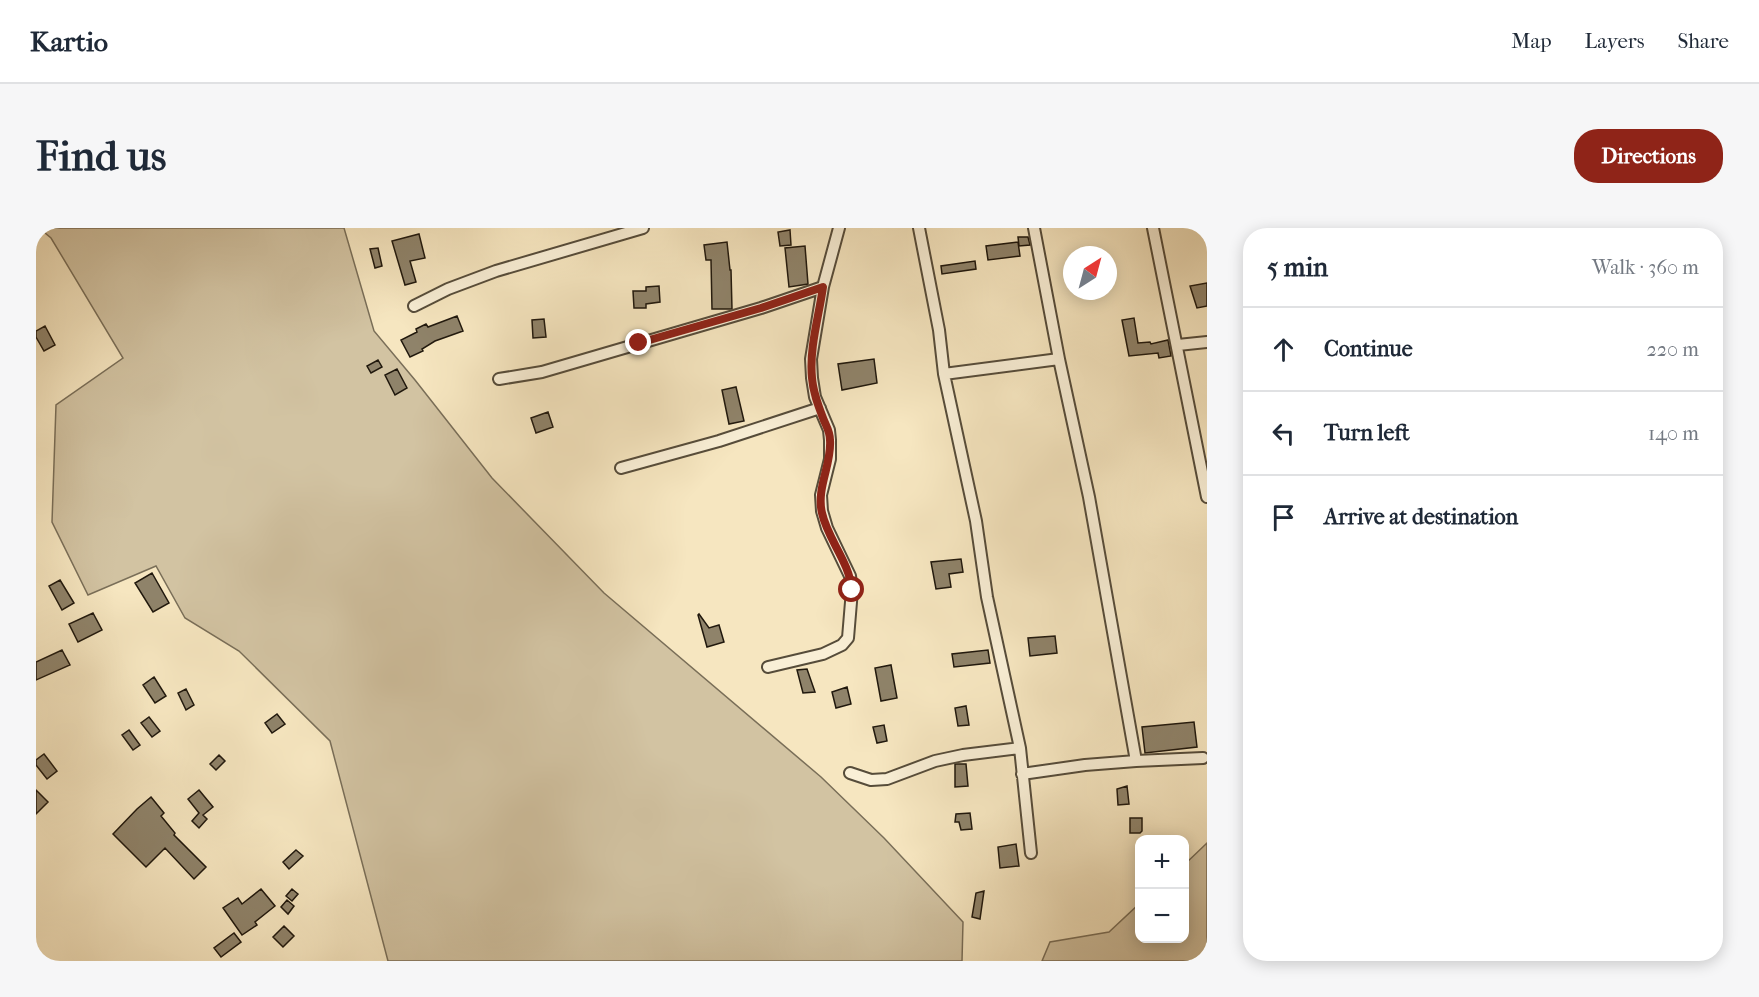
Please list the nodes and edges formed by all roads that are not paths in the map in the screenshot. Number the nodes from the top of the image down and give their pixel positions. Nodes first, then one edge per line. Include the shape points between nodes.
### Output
1 (644, 228) edge
2 (839, 228) edge
3 (919, 228) edge
4 (1034, 228) edge
5 (1153, 228) edge
6 (823, 287) junction
7 (414, 306) dead end
8 (1207, 342) edge
9 (1178, 345) junction
10 (1059, 359) junction
11 (944, 374) junction
12 (499, 379) dead end
13 (820, 408) junction
14 (1203, 456) edge
15 (621, 468) dead end
16 (1207, 497) edge
17 (768, 667) dead end
18 (1020, 748) junction
19 (1203, 758) dead end
20 (1136, 762) junction
21 (850, 773) dead end
22 (1022, 774) junction
23 (1031, 853) dead end

1 - 7 street via 496,271
2 - 6 street
3 - 11 street
4 - 10 street
5 - 9 street
6 - 12 street via 542,372
6 - 13 street via 811,359
8 - 9 street
9 - 14 street
10 - 11 street
10 - 20 street via 1089,497
11 - 18 street
13 - 15 street
13 - 17 street via 830,440 822,512 850,576 848,638 823,654
14 - 16 street
18 - 21 street via 935,761 887,779 872,780
18 - 22 street
19 - 20 street
20 - 22 street
22 - 23 street

